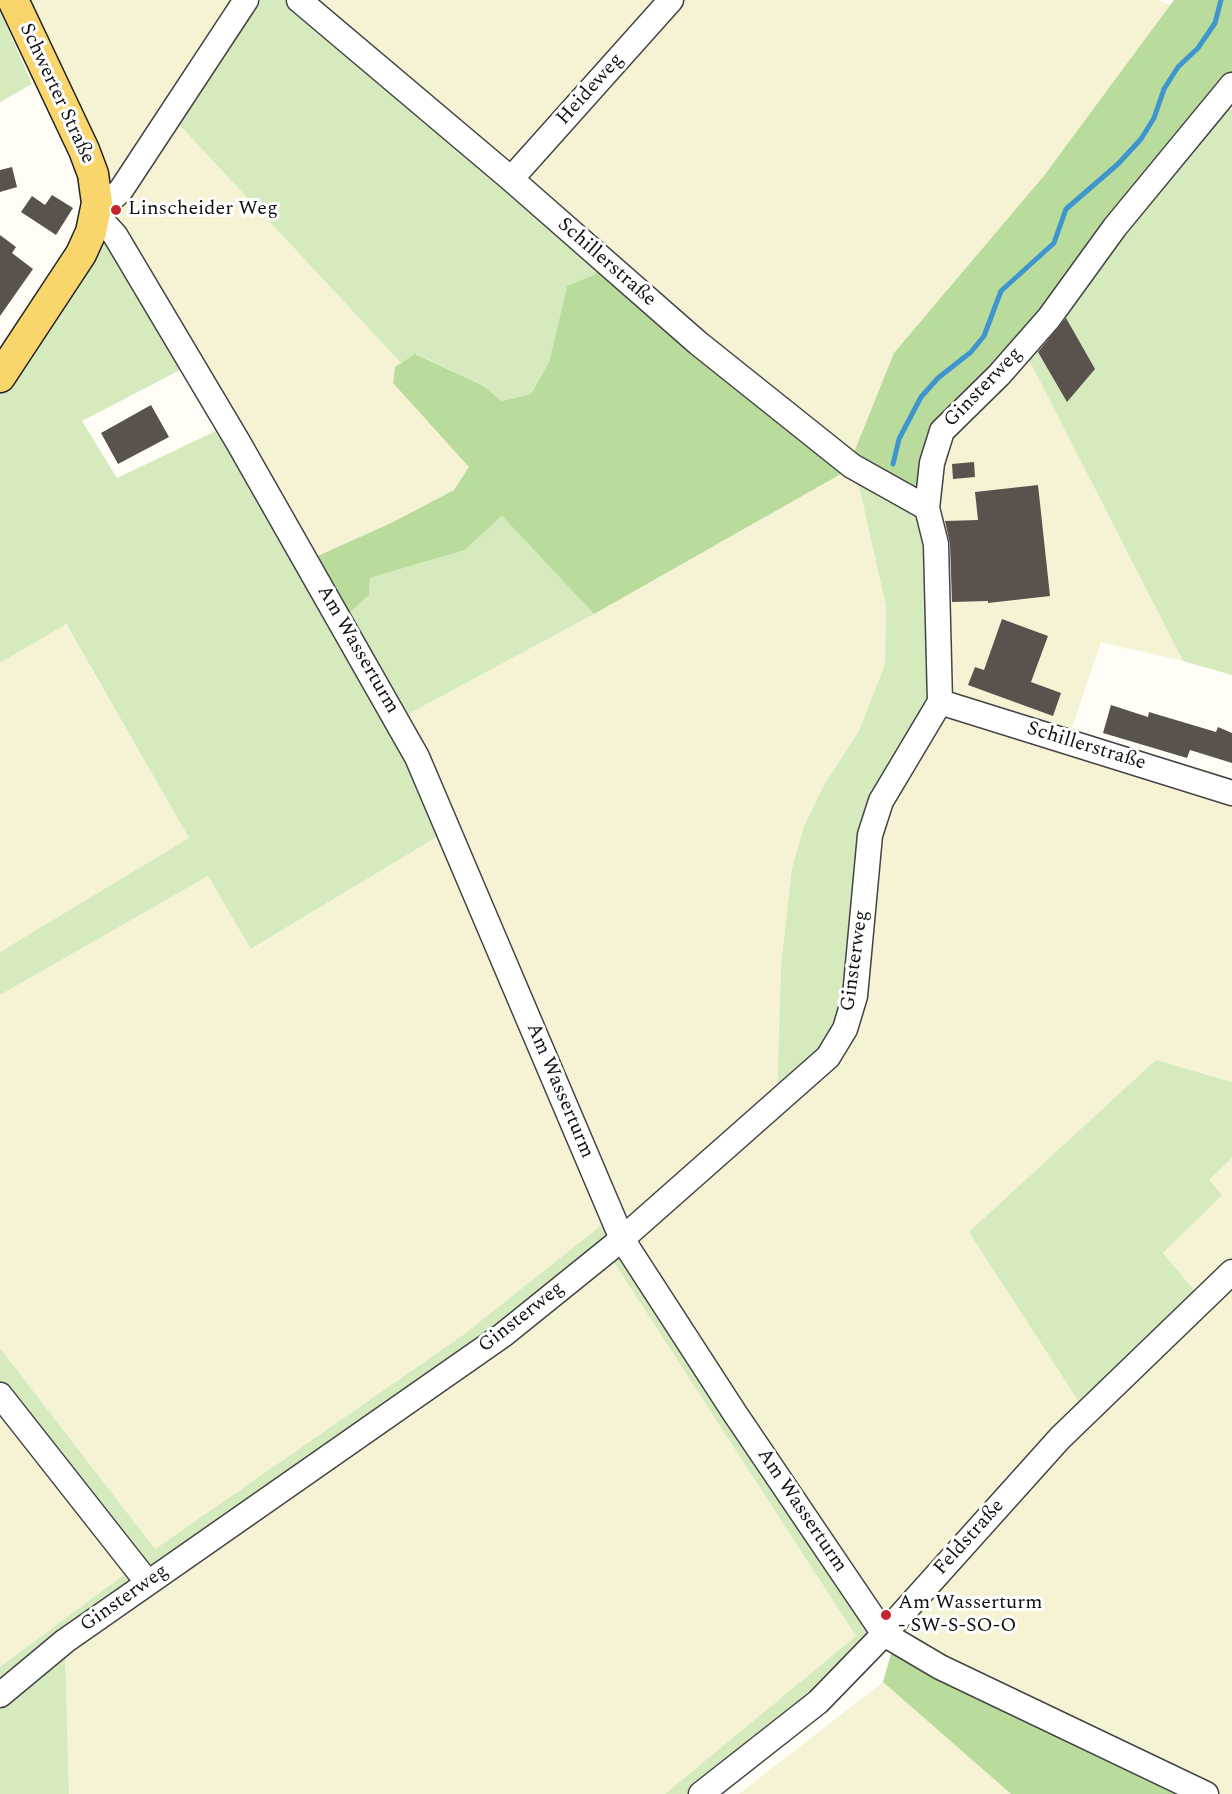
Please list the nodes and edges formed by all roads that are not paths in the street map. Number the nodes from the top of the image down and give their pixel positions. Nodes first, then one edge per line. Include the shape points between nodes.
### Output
1 (13, 0) edge
2 (246, 0) edge
3 (299, 0) edge
4 (672, 0) edge
5 (1228, 97) edge
6 (511, 179) junction
7 (96, 214) junction
8 (0, 378) edge
9 (927, 508) junction
10 (940, 702) junction
11 (1232, 793) edge
12 (622, 1239) junction
13 (1232, 1272) edge
14 (0, 1395) edge
15 (148, 1583) junction
16 (884, 1634) junction
17 (0, 1695) edge
18 (701, 1794) edge
19 (1206, 1794) edge

1 - 7 main road, Schwerter Straße via 84,150 96,190
2 - 7 street via 121,190
3 - 6 street, Schillerstraße
4 - 6 street, Heideweg
5 - 9 street, Ginsterweg via 1115,227 1049,318 942,431 932,463
6 - 9 street, Schillerstraße via 698,344 852,466
7 - 8 main road, Schwerter Straße via 81,254
7 - 12 street, Am Wasserturm via 115,235 238,442 417,757
9 - 10 street, Ginsterweg via 936,544
10 - 11 street, Schillerstraße
10 - 12 street, Ginsterweg via 881,801 870,835 855,996 845,1029 828,1057
12 - 15 street, Ginsterweg via 503,1335
12 - 16 street, Am Wasserturm
13 - 16 street, Feldstraße via 1060,1438
14 - 15 street
15 - 17 street, Ginsterweg via 65,1641
16 - 18 street, Feldstraße via 818,1702
16 - 19 street, Am Wasserturm via 940,1667

